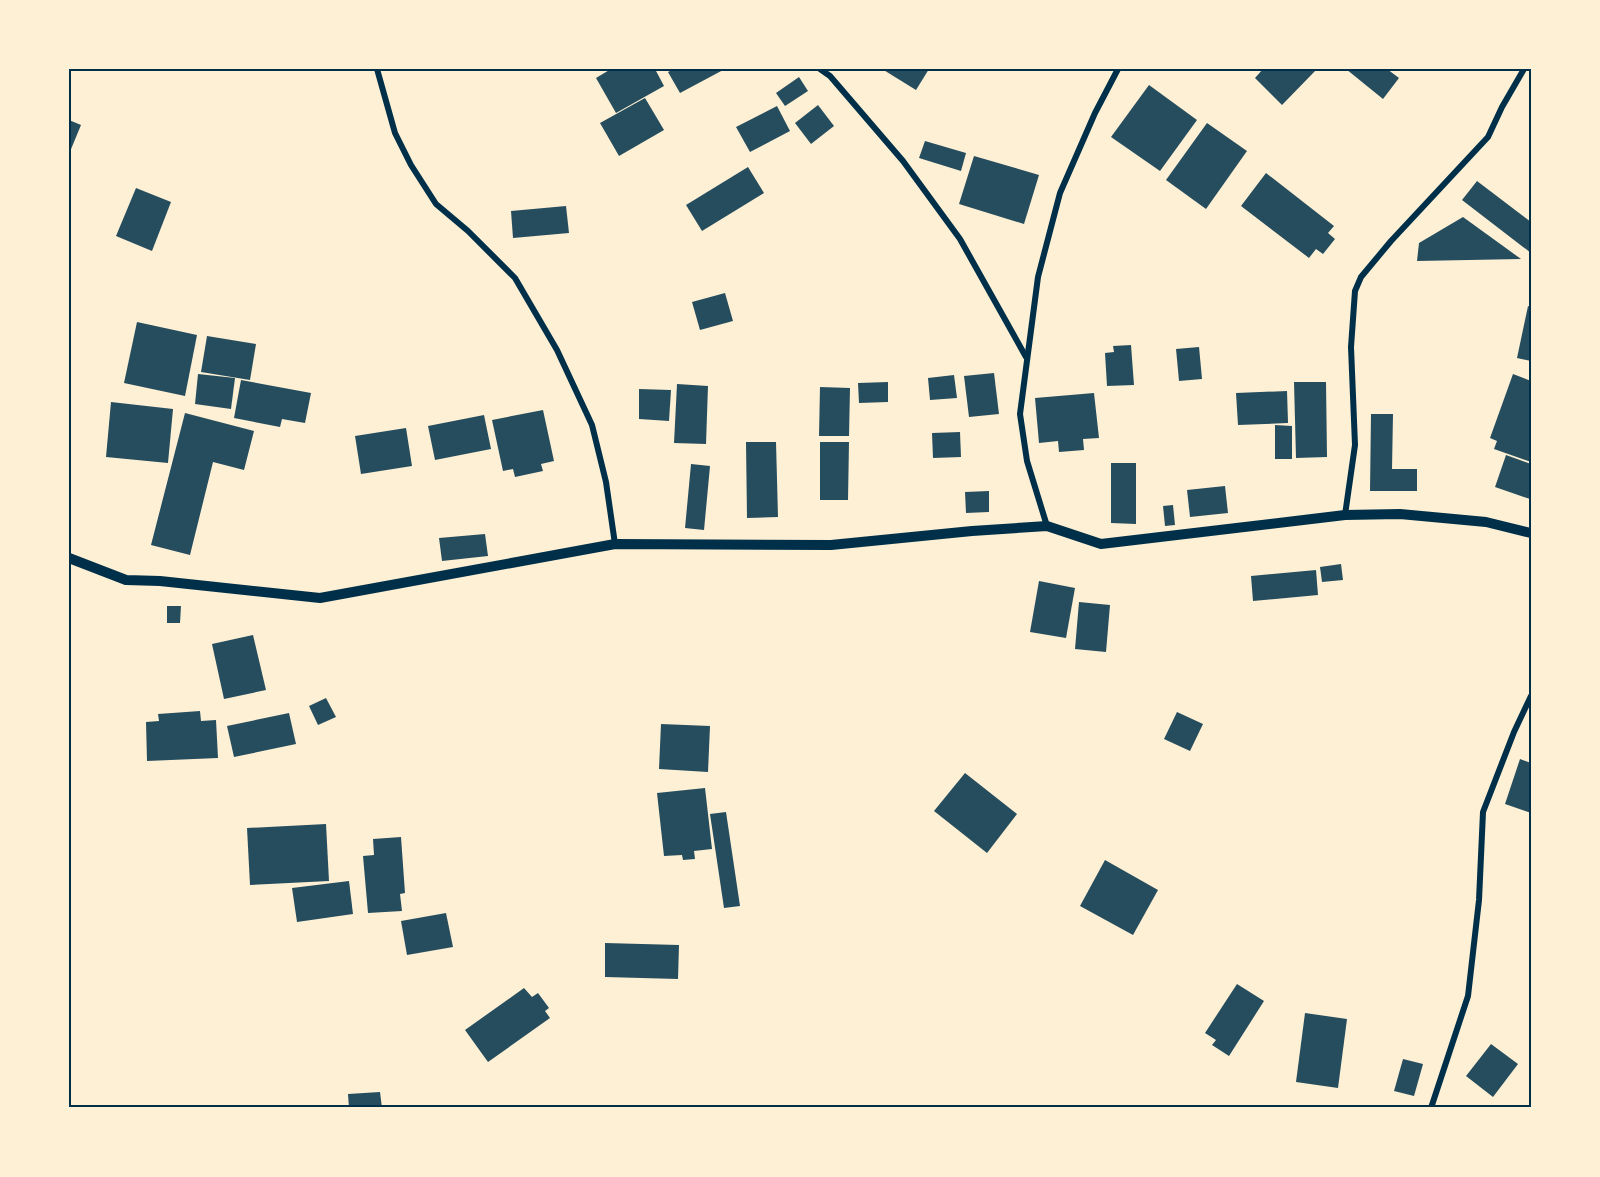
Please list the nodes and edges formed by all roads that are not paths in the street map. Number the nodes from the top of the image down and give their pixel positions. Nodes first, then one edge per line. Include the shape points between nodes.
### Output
1 (377, 69) edge
2 (820, 69) edge
3 (1118, 69) edge
4 (1524, 69) edge
5 (1027, 358) junction
6 (1345, 515) junction
7 (1047, 526) junction
8 (1531, 533) edge
9 (615, 544) junction
10 (69, 558) edge
11 (1531, 696) edge
12 (1431, 1108) edge

1 - 9 street via 395,133 417,175 436,204 515,278 557,350 592,425
2 - 5 street via 831,76 903,161 960,239
3 - 5 street via 1060,193 1038,277
4 - 6 street via 1488,136 1391,241 1361,277 1355,291 1351,347 1355,445
5 - 7 street via 1020,414 1028,461
6 - 7 street via 1101,544
6 - 8 street via 1400,514 1486,522
7 - 9 street via 831,545
9 - 10 street via 320,598 126,580
11 - 12 street via 1483,812 1479,900 1468,996

